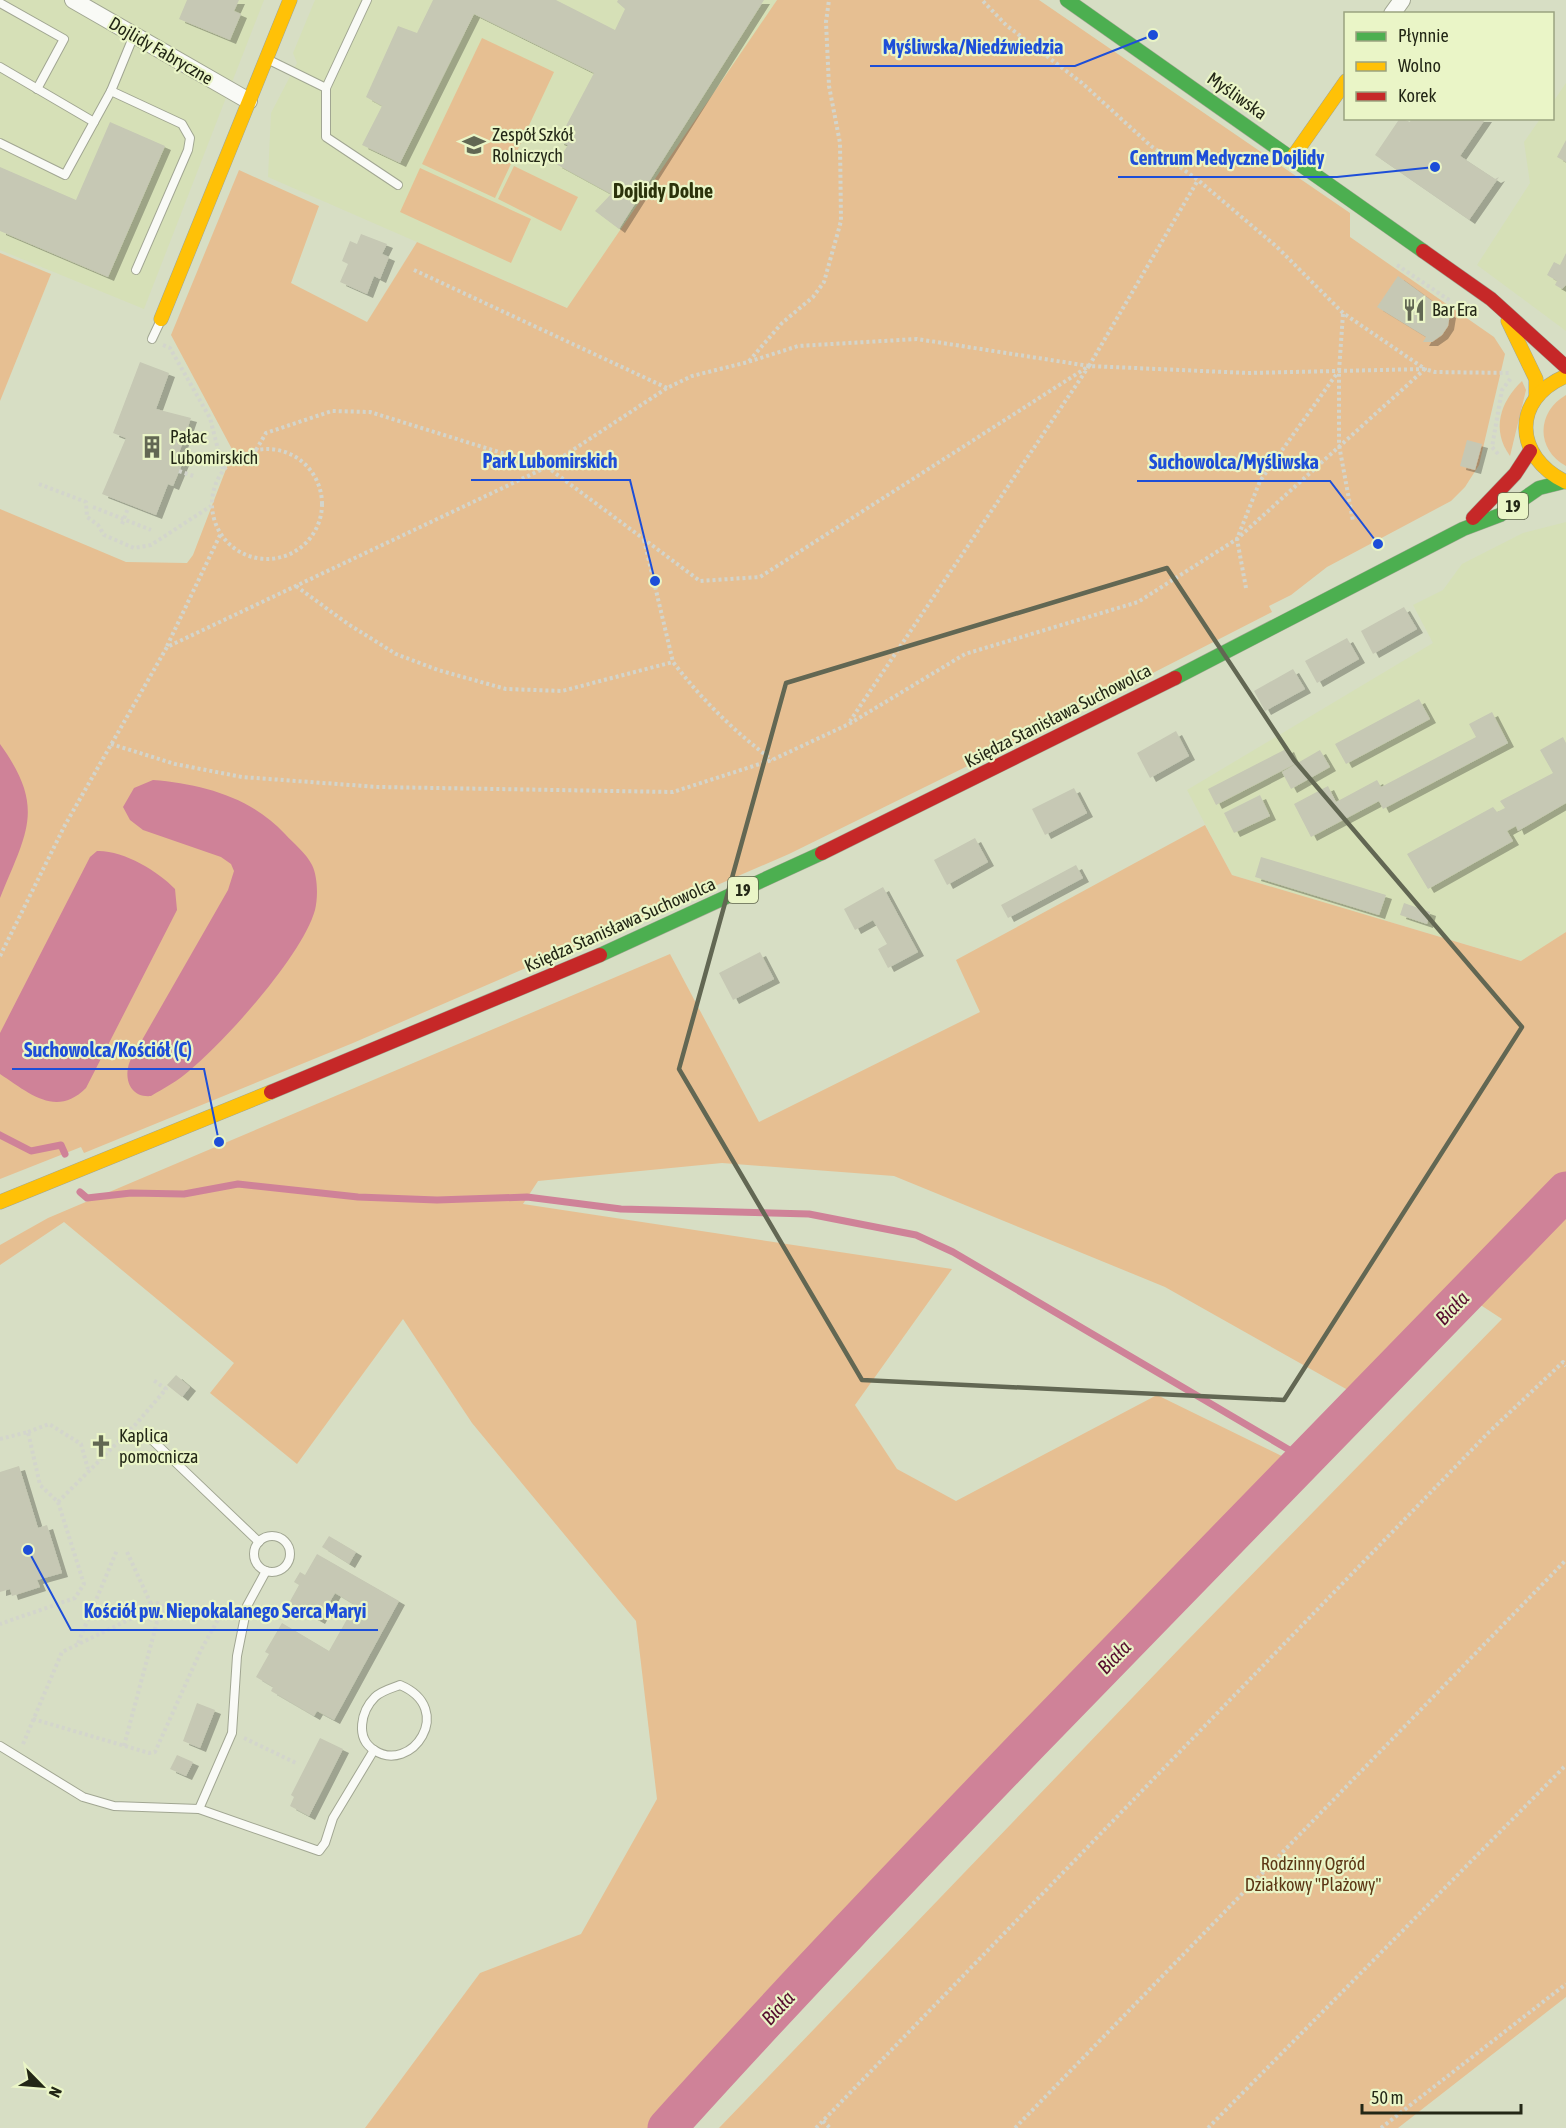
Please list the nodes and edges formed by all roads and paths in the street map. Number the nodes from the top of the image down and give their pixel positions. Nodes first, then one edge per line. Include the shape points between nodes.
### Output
1 (74, 0) edge
2 (290, 0) edge
3 (367, 0) edge
4 (829, 0) edge
5 (982, 0) edge
6 (1067, 0) edge
7 (0, 3) edge
8 (134, 35) junction
9 (266, 59) junction
10 (0, 67) edge
11 (1344, 84) edge
12 (326, 88) junction
13 (37, 89) junction
14 (111, 91) junction
15 (249, 101) junction
16 (94, 122) junction
17 (0, 143) edge
18 (1292, 158) junction
19 (1198, 180) junction
20 (398, 185) dead end
21 (1397, 264) dead end
22 (136, 270) dead end
23 (414, 270) dead end
24 (1462, 308) dead end
25 (1502, 308) junction
26 (1343, 313) junction
27 (162, 319) joint
28 (152, 339) joint
29 (748, 362) junction
30 (1512, 364) dead end
31 (1089, 366) junction
32 (1566, 367) edge
33 (1425, 369) junction
34 (1339, 371) junction
35 (1566, 376) edge
36 (667, 388) junction
37 (1536, 396) junction
38 (1339, 445) junction
39 (256, 450) junction
40 (1530, 451) junction
41 (547, 467) junction
42 (223, 470) junction
43 (179, 471) dead end
44 (196, 477) dead end
45 (1564, 482) edge
46 (39, 484) dead end
47 (212, 506) junction
48 (93, 507) dead end
49 (128, 508) dead end
50 (123, 521) junction
51 (1353, 521) dead end
52 (1463, 529) junction
53 (151, 530) dead end
54 (221, 533) junction
55 (643, 539) junction
56 (1237, 539) junction
57 (296, 586) junction
58 (1246, 588) dead end
59 (167, 647) junction
60 (673, 662) junction
61 (849, 724) junction
62 (111, 744) junction
63 (772, 760) junction
64 (0, 956) edge
65 (0, 1202) edge
66 (1564, 1364) edge
67 (152, 1379) dead end
68 (28, 1432) junction
69 (149, 1437) dead end
70 (0, 1439) edge
71 (88, 1470) junction
72 (58, 1502) junction
73 (259, 1542) junction
74 (117, 1550) dead end
75 (127, 1552) dead end
76 (1566, 1560) edge
77 (267, 1571) junction
78 (151, 1604) junction
79 (247, 1606) junction
80 (225, 1607) junction
81 (165, 1610) junction
82 (147, 1611) junction
83 (157, 1622) junction
84 (0, 1624) edge
85 (77, 1644) junction
86 (33, 1719) junction
87 (232, 1733) junction
88 (0, 1746) edge
89 (124, 1746) junction
90 (374, 1750) junction
91 (19, 1755) junction
92 (298, 1764) dead end
93 (1565, 1768) edge
94 (198, 1809) junction
95 (1566, 1984) edge
96 (823, 2121) junction
97 (816, 2128) edge
98 (830, 2128) edge
99 (1015, 2128) edge
100 (1208, 2128) edge
101 (1381, 2128) edge

1 - 8 street, Dojlidy Fabryczne
2 - 9 main road
3 - 12 lane
4 - 29 path via 829,87 840,143 841,221 824,282
5 - 19 path via 1006,25 1082,83 1151,146
6 - 18 main road, Myśliwska
7 - 13 lane via 64,39
8 - 14 lane
8 - 15 street, Dojlidy Fabryczne
9 - 12 lane
9 - 15 main road
10 - 13 lane
11 - 18 main road
12 - 20 lane via 326,138
13 - 16 lane
14 - 16 lane
14 - 22 lane via 182,124 190,138
15 - 27 main road
16 - 17 lane via 64,175
18 - 25 main road, Myśliwska
19 - 26 path via 1277,247
19 - 31 path
21 - 24 path
23 - 36 path
25 - 32 main road, Myśliwska
25 - 37 main road, Myśliwska via 1536,379
26 - 33 path
26 - 34 path
27 - 28 lane
28 - 42 path via 170,348 210,418
29 - 31 path via 798,346 917,339
29 - 36 path via 692,376
30 - 33 path via 1515,373
31 - 34 path via 1248,373
31 - 55 path via 760,577 700,581
31 - 61 path
33 - 34 path
33 - 38 path
34 - 38 path
34 - 56 path via 1260,480
35 - 37 main road via 1550,382
36 - 41 path
37 - 40 main road via 1525,427
38 - 51 path
38 - 56 path
39 - 41 path via 266,433 332,411 370,412
39 - 42 path via 238,457
39 - 54 path via 275,449 293,455 308,467 318,483 322,502 319,521 310,538 296,551 278,558 259,559 241,552 225,541
40 - 45 main road via 1542,469
40 - 52 main road, Księdza Stanisława Suchowolca / 19 via 1515,474
41 - 55 path
41 - 57 path
42 - 47 path via 214,486
43 - 44 path
45 - 52 main road, Księdza Stanisława Suchowolca / 19 via 1539,488 1500,515
46 - 47 path via 86,502 87,517 104,535 134,549 152,545
47 - 54 path
48 - 50 path
49 - 50 path
50 - 53 path
52 - 65 main road, Księdza Stanisława Suchowolca / 19 via 797,866 555,975
54 - 59 path
55 - 60 path
56 - 58 path
56 - 61 path via 1137,602 965,654
57 - 59 path
57 - 60 path via 396,654 506,689 562,691
59 - 62 path
60 - 63 path via 701,699
61 - 63 path
62 - 63 path via 175,764 242,777 378,788 673,792
62 - 64 path via 65,825
66 - 96 path via 1481,1441
67 - 71 path via 166,1389
68 - 70 path
68 - 71 path via 49,1424 81,1444
68 - 72 path via 40,1485
69 - 73 lane
71 - 72 path
72 - 84 path via 84,1584 75,1598
73 - 77 lane via 254,1555
73 - 77 lane via 277,1536 290,1550 284,1567 276,1572
74 - 85 path
75 - 78 path
76 - 99 path
77 - 79 lane
78 - 81 path via 159,1603
78 - 82 path
79 - 80 path
79 - 87 lane via 237,1656
80 - 81 path
80 - 89 path via 201,1650 159,1748 149,1754
81 - 83 path via 164,1618
82 - 83 path via 148,1618
82 - 85 path
83 - 89 path
85 - 86 path via 58,1658
86 - 89 path
86 - 91 path
87 - 92 path
87 - 94 lane
88 - 91 lane
90 - 90 lane via 400,1754 417,1745 426,1730 427,1714 413,1691 400,1685 375,1696 360,1729 365,1743
90 - 94 lane via 337,1809 326,1843 319,1851
91 - 94 lane via 82,1797 114,1806
93 - 100 path
95 - 101 path
96 - 97 path
96 - 98 path

